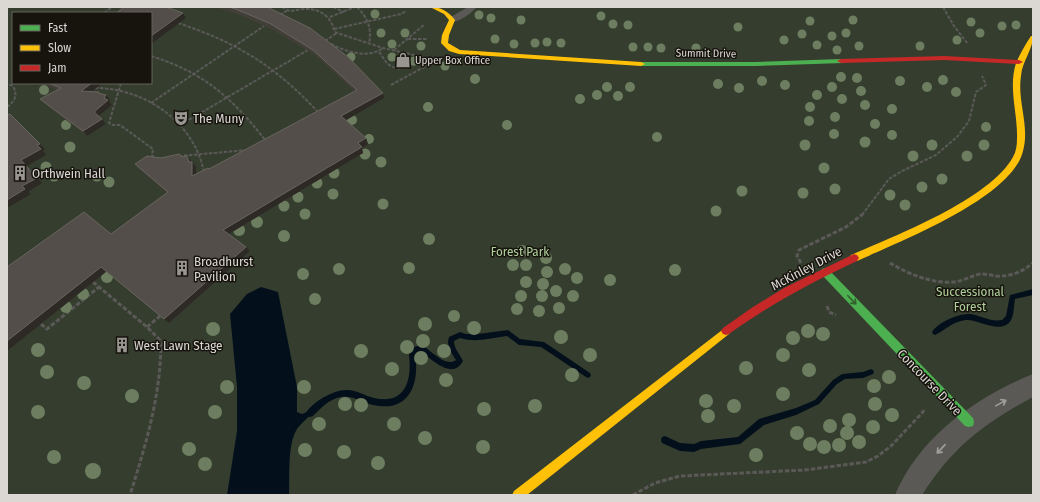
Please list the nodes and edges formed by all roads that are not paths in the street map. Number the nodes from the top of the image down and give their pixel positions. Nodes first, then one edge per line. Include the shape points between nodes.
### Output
1 (433, 7) edge
2 (473, 7) edge
3 (452, 20) junction
4 (1033, 38) edge
5 (1019, 62) junction
6 (825, 272) junction
7 (1033, 385) edge
8 (969, 422) junction
9 (518, 495) edge
10 (908, 495) edge

1 - 3 street via 446,13
2 - 3 lane
3 - 5 street, Summit Drive via 443,37 444,42 449,49 463,53 604,62 716,65 935,57
4 - 5 street, McKinley Drive
5 - 6 street, McKinley Drive via 1016,101 1021,138 1019,152 1013,165 1000,180 948,214
6 -> 8 street, Concourse Drive
6 - 9 street, McKinley Drive via 755,310 698,351
8 -> 7 street
8 -> 10 street, Concourse Drive via 938,452

